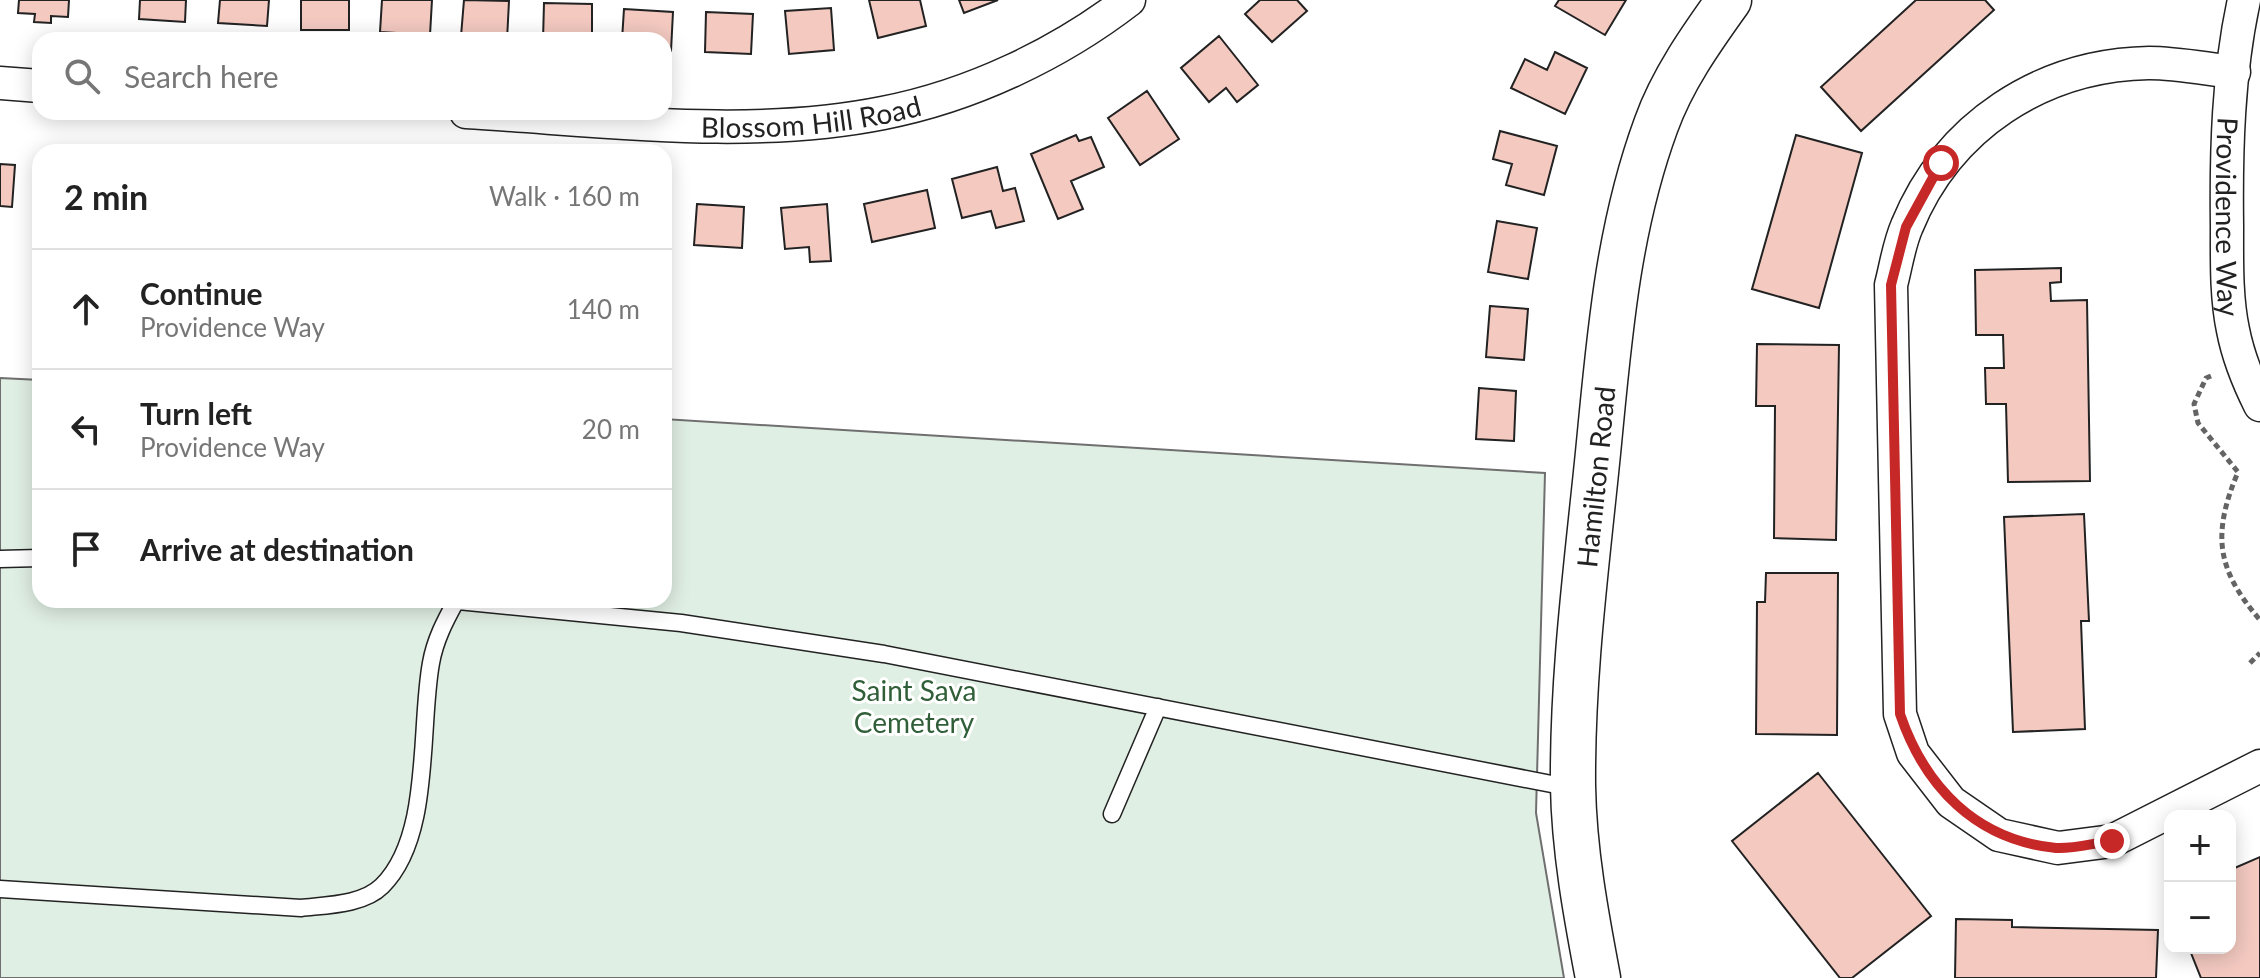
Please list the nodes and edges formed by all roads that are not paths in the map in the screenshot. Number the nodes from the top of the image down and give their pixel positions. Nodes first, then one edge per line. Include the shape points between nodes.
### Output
1 (1129, 0) edge
2 (1729, 0) edge
3 (2244, 0) edge
4 (2234, 72) junction
5 (0, 83) edge
6 (32, 85) edge
7 (597, 120) edge
8 (2260, 405) edge
9 (32, 558) edge
10 (0, 559) edge
11 (452, 608) edge
12 (528, 608) edge
13 (1158, 707) junction
14 (2260, 766) edge
15 (1573, 788) junction
16 (1112, 814) dead end
17 (0, 889) edge
18 (1598, 978) edge

1 - 7 street, Blossom Hill Road via 1094,27 980,85 884,113 781,125
2 - 15 street, Hamilton Road via 1689,57 1657,122 1630,203 1613,300 1575,680
3 - 4 street, Providence Way
4 - 8 street, Providence Way via 2226,168 2227,272 2233,330
4 - 14 street via 2150,63 2085,69 2032,88 1986,117 1941,163 1906,227 1891,285 1900,714 1913,753 1951,802 1999,835 2058,848 2112,841
5 - 6 street
9 - 10 lane
11 - 17 lane via 431,661 415,813 403,858 380,888 344,903 301,908
12 - 13 lane via 681,623 884,654
13 - 15 lane
13 - 16 lane
15 - 18 street, Hamilton Road

